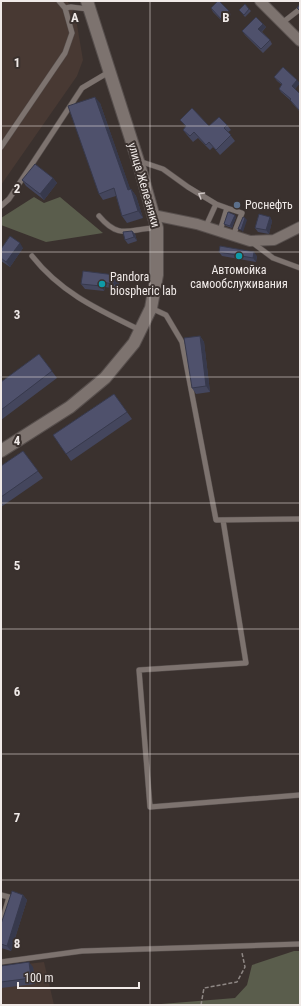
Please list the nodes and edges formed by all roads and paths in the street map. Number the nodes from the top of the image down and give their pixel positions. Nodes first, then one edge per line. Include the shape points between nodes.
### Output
1 (59, 1) edge
2 (260, 1) edge
3 (88, 5) edge
4 (65, 8) junction
5 (300, 9) edge
6 (282, 23) junction
7 (300, 41) edge
8 (109, 72) junction
9 (1, 147) edge
10 (138, 161) junction
11 (216, 204) junction
12 (1, 206) edge
13 (227, 208) junction
14 (153, 215) junction
15 (100, 216) dead end
16 (206, 226) junction
17 (300, 227) edge
18 (157, 228) junction
19 (220, 231) junction
20 (233, 236) junction
21 (250, 241) junction
22 (32, 256) dead end
23 (300, 268) edge
24 (151, 308) junction
25 (141, 330) junction
26 (1, 451) edge
27 (300, 519) edge
28 (224, 520) junction
29 (300, 795) edge
30 (1, 895) edge
31 (1, 925) edge
32 (240, 944) junction
33 (300, 944) edge
34 (1, 962) edge
35 (201, 1005) edge

1 - 4 lane
2 - 6 street
3 - 4 lane
3 - 8 street, улица Железняки
4 - 9 lane via 72,33 65,53
5 - 6 lane
6 - 7 street
8 - 10 street, улица Железняки
8 - 12 lane via 82,88 9,199
11 -> 10 lane via 163,169
10 - 14 street, улица Железняки
11 - 13 lane
11 - 16 lane
13 - 19 lane
13 - 20 lane via 242,213
14 - 16 street
14 - 18 street, улица Железняки
15 - 18 lane via 108,227 123,233
16 - 19 street
17 - 21 street via 274,240
18 - 24 street, улица Железняки via 157,275
19 - 20 street
20 - 21 street
21 - 23 lane via 273,258
22 - 25 lane via 65,290
24 - 25 street, улица Железняки
24 - 28 lane via 166,316 182,342 216,520
25 - 26 street, улица Железняки via 134,343 105,378 70,407
27 - 28 lane
28 - 29 lane via 246,663 139,670 150,807
30 - 31 lane via 9,897
32 - 33 lane
32 - 34 lane via 82,951
32 - 35 path via 246,967 237,982 204,988

